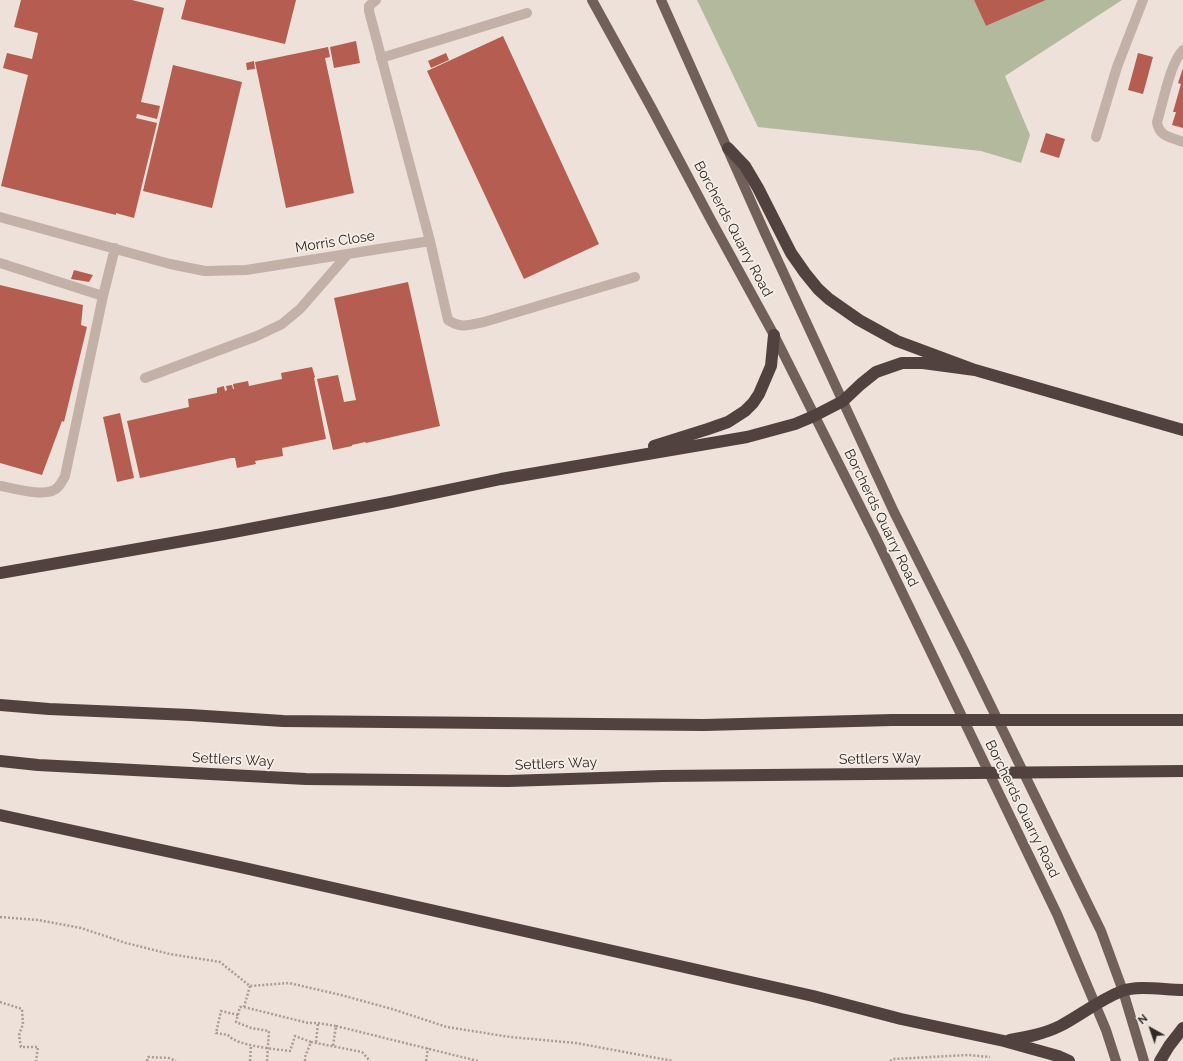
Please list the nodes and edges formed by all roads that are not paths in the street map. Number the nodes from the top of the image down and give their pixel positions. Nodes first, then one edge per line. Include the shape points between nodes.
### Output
1 (376, 0) edge
2 (592, 0) edge
3 (661, 0) edge
4 (1143, 0) edge
5 (527, 13) dead end
6 (1183, 50) edge
7 (381, 58) junction
8 (1096, 137) dead end
9 (1183, 142) edge
10 (728, 148) junction
11 (0, 217) edge
12 (430, 241) junction
13 (115, 248) junction
14 (348, 254) junction
15 (0, 263) edge
16 (635, 277) dead end
17 (103, 296) junction
18 (774, 335) junction
19 (975, 370) junction
20 (145, 378) dead end
21 (844, 401) junction
22 (814, 416) junction
23 (1183, 430) edge
24 (612, 459) junction
25 (0, 486) edge
26 (0, 573) edge
27 (0, 705) edge
28 (1183, 720) edge
29 (0, 761) edge
30 (1183, 771) edge
31 (0, 815) edge
32 (1183, 990) edge
33 (1123, 991) junction
34 (1095, 1004) junction
35 (1183, 1028) edge
36 (1004, 1041) junction
37 (1069, 1061) edge
38 (1116, 1061) edge
39 (1144, 1061) edge
40 (1160, 1061) edge

1 - 7 lane via 369,6 369,11
2 - 18 main road, Borcherds Quarry Road
3 - 10 main road, Borcherds Quarry Road
4 - 8 lane via 1117,67
5 - 7 lane
6 - 9 lane via 1173,66 1157,122 1159,131
7 - 12 lane
10 - 19 highway via 745,166 791,253 829,299 897,342
10 - 21 main road, Borcherds Quarry Road
11 - 13 lane, Morris Close
12 - 14 lane, Morris Close
12 - 16 lane via 448,320 455,325 484,322
13 - 14 lane, Morris Close via 205,271 246,270
13 - 17 lane
14 - 20 lane via 300,309 282,324 258,336
15 - 17 lane
17 - 25 lane via 65,476 58,488 49,492 37,493
18 - 22 main road, Borcherds Quarry Road
18 - 24 highway via 771,366 759,394 745,411 728,422 708,430
19 - 21 highway via 913,362 898,364 876,372
19 - 23 highway
21 - 22 highway
21 - 33 main road, Borcherds Quarry Road via 894,512 1079,883 1101,931
22 - 24 highway via 747,437
22 - 34 main road, Borcherds Quarry Road via 1057,914
24 - 26 highway via 230,533
27 - 28 highway via 284,721 704,725 892,720
29 - 30 highway, Settlers Way via 306,779 508,781 662,776
31 - 36 highway via 681,965 901,1019
32 - 33 highway via 1146,988
33 - 34 highway
33 - 39 main road, Borcherds Quarry Road
34 - 36 highway via 1047,1032
34 - 38 main road, Borcherds Quarry Road
35 - 40 highway
36 - 37 highway

